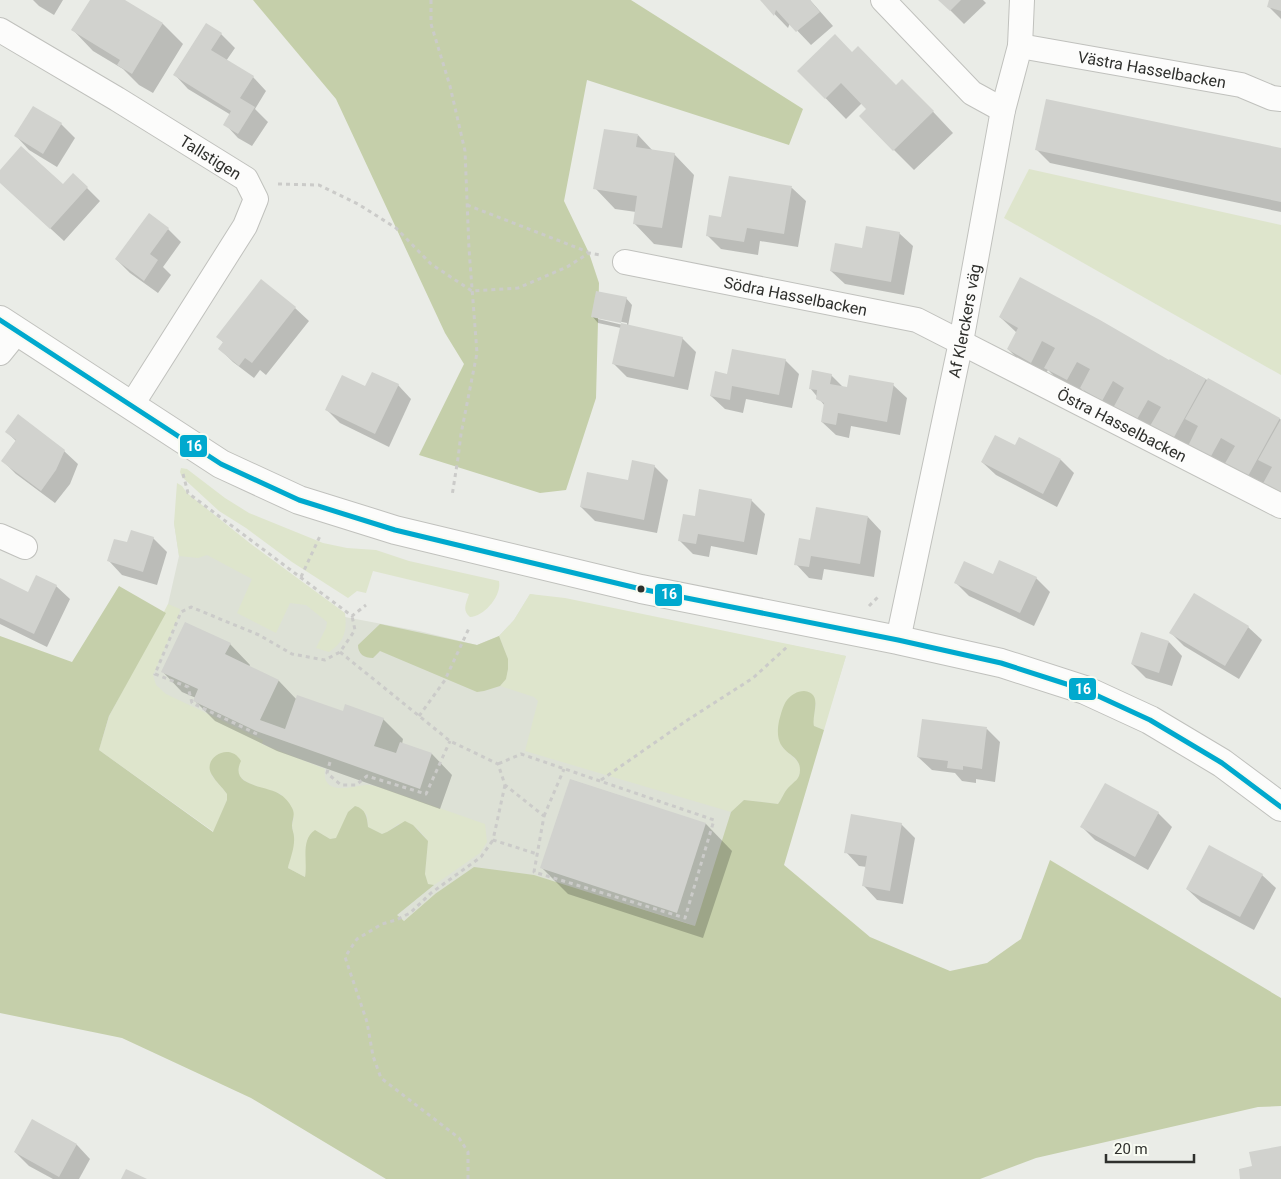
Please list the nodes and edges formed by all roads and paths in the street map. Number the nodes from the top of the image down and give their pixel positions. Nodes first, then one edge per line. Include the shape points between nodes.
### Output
1 (431, 0) edge
2 (883, 0) edge
3 (1022, 0) edge
4 (0, 30) edge
5 (1020, 46) junction
6 (1281, 99) edge
7 (1003, 110) junction
8 (251, 189) junction
9 (467, 205) junction
10 (589, 253) junction
11 (625, 262) joint
12 (472, 291) junction
13 (8, 326) edge
14 (961, 342) junction
15 (0, 352) edge
16 (131, 406) junction
17 (198, 449) junction
18 (452, 496) dead end
19 (1281, 506) edge
20 (322, 532) dead end
21 (0, 536) edge
22 (25, 547) dead end
23 (301, 577) junction
24 (366, 606) dead end
25 (352, 616) junction
26 (470, 626) dead end
27 (898, 640) junction
28 (791, 643) dead end
29 (340, 652) junction
30 (419, 716) junction
31 (257, 734) dead end
32 (450, 741) junction
33 (330, 762) dead end
34 (498, 764) junction
35 (564, 768) junction
36 (601, 781) junction
37 (505, 785) junction
38 (1281, 807) edge
39 (544, 816) junction
40 (493, 840) junction
41 (537, 854) junction
42 (468, 1179) edge

1 - 9 path via 431,24 465,151
2 - 7 street via 972,92
3 - 5 street, Af Klerckers väg
4 - 8 street, Tallstigen via 246,179
5 - 6 street, Västra Hasselbacken via 1241,85
5 - 7 street, Af Klerckers väg
7 - 14 street, Af Klerckers väg
8 - 12 path via 281,183 319,184 396,228 431,264
8 - 16 street, Tallstigen via 256,199 245,226
9 - 10 path
9 - 12 path
10 - 11 path
10 - 12 path via 568,267 518,288
11 - 14 street, Södra Hasselbacken via 917,320
12 - 18 path via 477,353 460,434
13 - 15 street
13 - 16 street
14 - 19 street, Östra Hasselbacken
14 - 27 street, Af Klerckers väg
16 - 17 street
17 - 23 path via 181,469 188,493
17 - 27 street via 221,464 299,500 395,530 641,589
20 - 23 path
21 - 22 street
23 - 25 path
24 - 25 path
25 - 29 path via 355,630
26 - 30 path via 445,680
27 - 38 street via 1001,663 1085,690 1150,720 1222,764
28 - 36 path via 752,678
29 - 30 path
29 - 31 path via 325,660 292,654 259,635 191,607 182,612 155,674 188,688 192,703
30 - 32 path
32 - 33 path via 426,794 367,776 356,785 341,784 327,773
32 - 34 path
34 - 35 path via 522,754
34 - 37 path
35 - 36 path
35 - 39 path
36 - 41 path via 714,820 685,918 534,872
37 - 39 path
37 - 40 path
39 - 41 path
40 - 41 path
40 - 42 path via 481,857 431,893 410,913 356,939 345,957 367,1022 372,1056 381,1078 459,1138 468,1152

